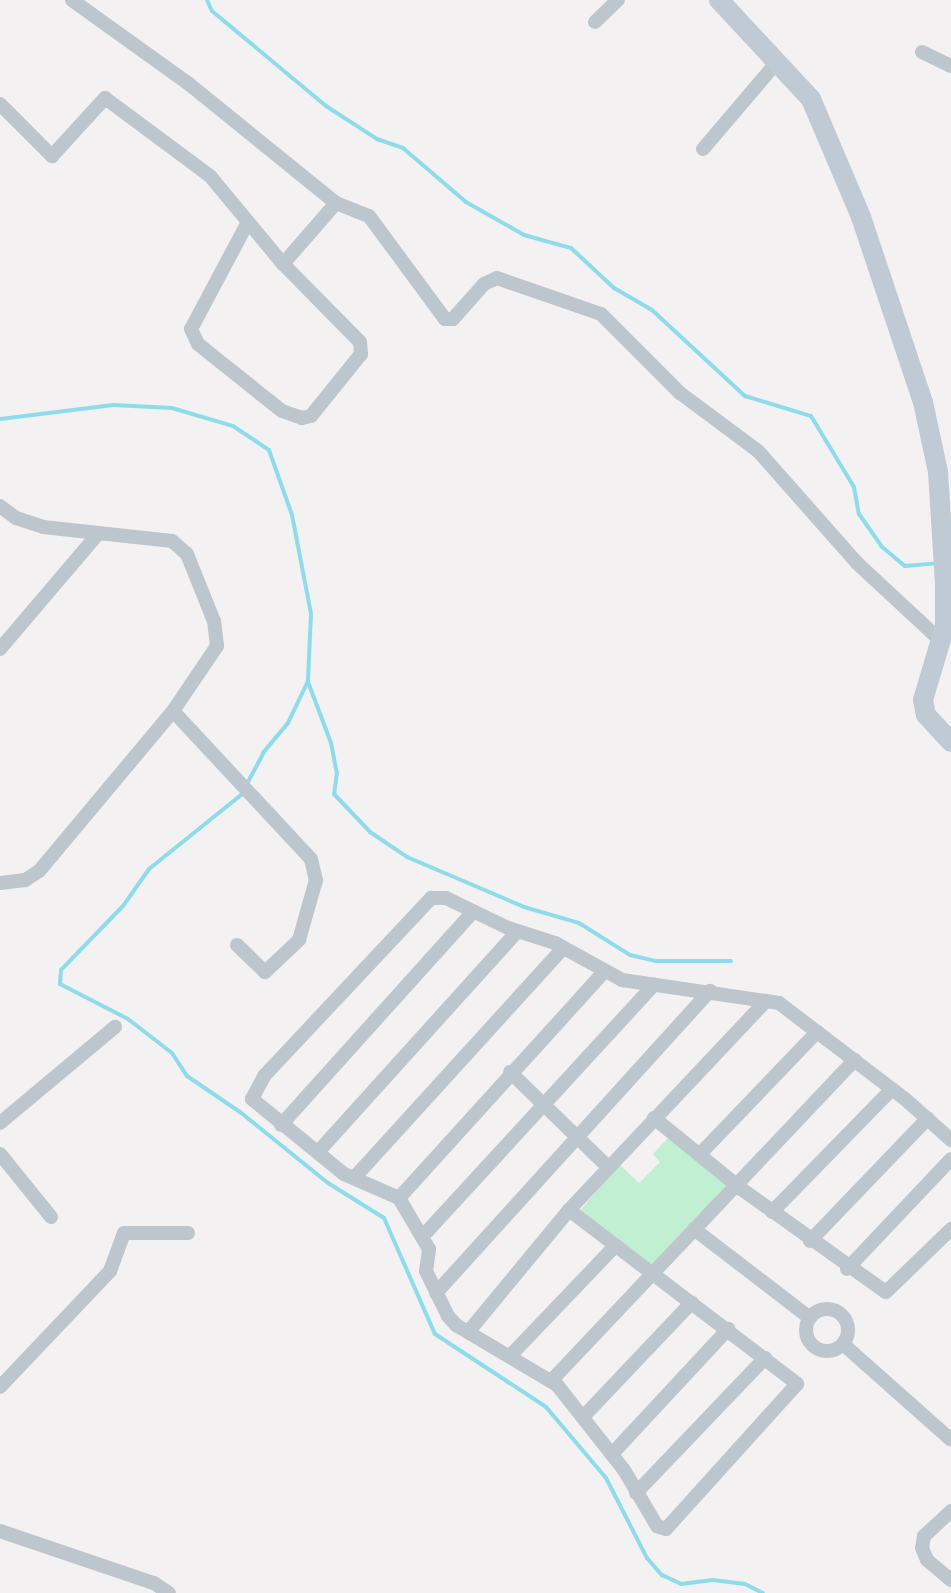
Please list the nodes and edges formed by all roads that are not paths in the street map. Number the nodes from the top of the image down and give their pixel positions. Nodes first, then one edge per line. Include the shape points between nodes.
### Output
1 (72, 0) edge
2 (618, 0) edge
3 (719, 0) edge
4 (595, 22) dead end
5 (922, 52) dead end
6 (777, 62) junction
7 (951, 66) edge
8 (0, 104) edge
9 (703, 149) dead end
10 (336, 203) junction
11 (248, 222) junction
12 (283, 264) junction
13 (945, 481) edge
14 (0, 507) edge
15 (98, 534) junction
16 (942, 642) junction
17 (0, 649) edge
18 (173, 711) junction
19 (951, 742) edge
20 (0, 883) edge
21 (473, 912) junction
22 (517, 932) junction
23 (237, 945) dead end
24 (563, 948) junction
25 (603, 973) junction
26 (654, 985) junction
27 (710, 991) junction
28 (766, 1000) junction
29 (115, 1027) dead end
30 (817, 1032) junction
31 (855, 1060) junction
32 (510, 1072) junction
33 (892, 1089) junction
34 (543, 1104) junction
35 (654, 1118) junction
36 (928, 1118) junction
37 (0, 1123) edge
38 (281, 1125) junction
39 (576, 1135) junction
40 (951, 1140) edge
41 (318, 1152) junction
42 (0, 1154) edge
43 (701, 1154) junction
44 (951, 1159) edge
45 (608, 1167) junction
46 (354, 1178) junction
47 (736, 1183) junction
48 (399, 1198) junction
49 (569, 1210) junction
50 (772, 1212) junction
51 (51, 1217) dead end
52 (694, 1229) junction
53 (951, 1229) edge
54 (188, 1233) dead end
55 (422, 1237) junction
56 (810, 1241) junction
57 (616, 1245) junction
58 (847, 1269) junction
59 (654, 1273) junction
60 (436, 1293) junction
61 (692, 1302) junction
62 (810, 1318) junction
63 (728, 1329) junction
64 (468, 1331) junction
65 (843, 1344) junction
66 (510, 1356) junction
67 (765, 1358) junction
68 (551, 1381) junction
69 (0, 1387) edge
70 (583, 1417) junction
71 (951, 1440) edge
72 (612, 1454) junction
73 (636, 1493) junction
74 (951, 1510) edge
75 (0, 1531) edge
76 (951, 1580) edge
77 (169, 1593) edge

1 - 10 street via 189,84
2 - 4 street
3 - 6 street
5 - 7 street
6 - 9 street
6 - 13 street via 811,99 861,217
8 - 11 street via 52,156 105,98 210,176
10 - 12 street
10 - 16 street via 369,216 445,319 453,319 484,284 497,278 601,314 681,393 758,451 856,563
11 - 12 street
11 - 12 street via 191,329 198,344 282,411 302,418 311,416 362,354 360,342
13 - 16 street
14 - 15 street via 16,518 43,527
15 - 17 street
15 - 18 street via 172,541 187,554 214,621 217,646
16 - 19 street via 923,700 926,715
18 - 20 street via 39,871 25,880
18 - 23 street via 311,860 316,880 298,940 265,972
21 - 22 street
21 - 38 street
21 - 38 street via 446,898 431,898 420,905 265,1075 252,1099
22 - 24 street
22 - 41 street
24 - 25 street
24 - 46 street
25 - 26 street
25 - 32 street
26 - 27 street
26 - 34 street
27 - 28 street
27 - 39 street
28 - 30 street via 783,1006
28 - 35 street
29 - 37 street
30 - 31 street
30 - 43 street
31 - 33 street
31 - 47 street
32 - 34 street
32 - 48 street
33 - 36 street
33 - 50 street
34 - 39 street
34 - 55 street
35 - 43 street
35 - 45 street
36 - 40 street
36 - 56 street
38 - 41 street
39 - 45 street
39 - 60 street
41 - 46 street
42 - 51 street
43 - 47 street
44 - 58 street
45 - 49 street
46 - 48 street
47 - 50 street
47 - 52 street
48 - 55 street
49 - 57 street
49 - 64 street
50 - 56 street
52 - 59 street
52 - 62 street
53 - 58 street via 885,1292
54 - 69 street via 124,1233 110,1271
55 - 60 street via 430,1253 426,1271
56 - 58 street
57 - 59 street
57 - 66 street
59 - 61 street
59 - 68 street
60 - 64 street via 452,1321
61 - 63 street
61 - 70 street
62 - 65 street via 806,1335 816,1349 828,1352
62 - 65 street via 828,1309 841,1313 849,1332
63 - 67 street
63 - 72 street
64 - 66 street
65 - 71 street
66 - 68 street
67 - 73 street
67 - 73 street via 792,1376 797,1384 792,1395 678,1518 666,1529 657,1526
68 - 70 street
70 - 72 street
72 - 73 street
74 - 76 street via 924,1536 922,1548 927,1560
75 - 77 street via 154,1583

